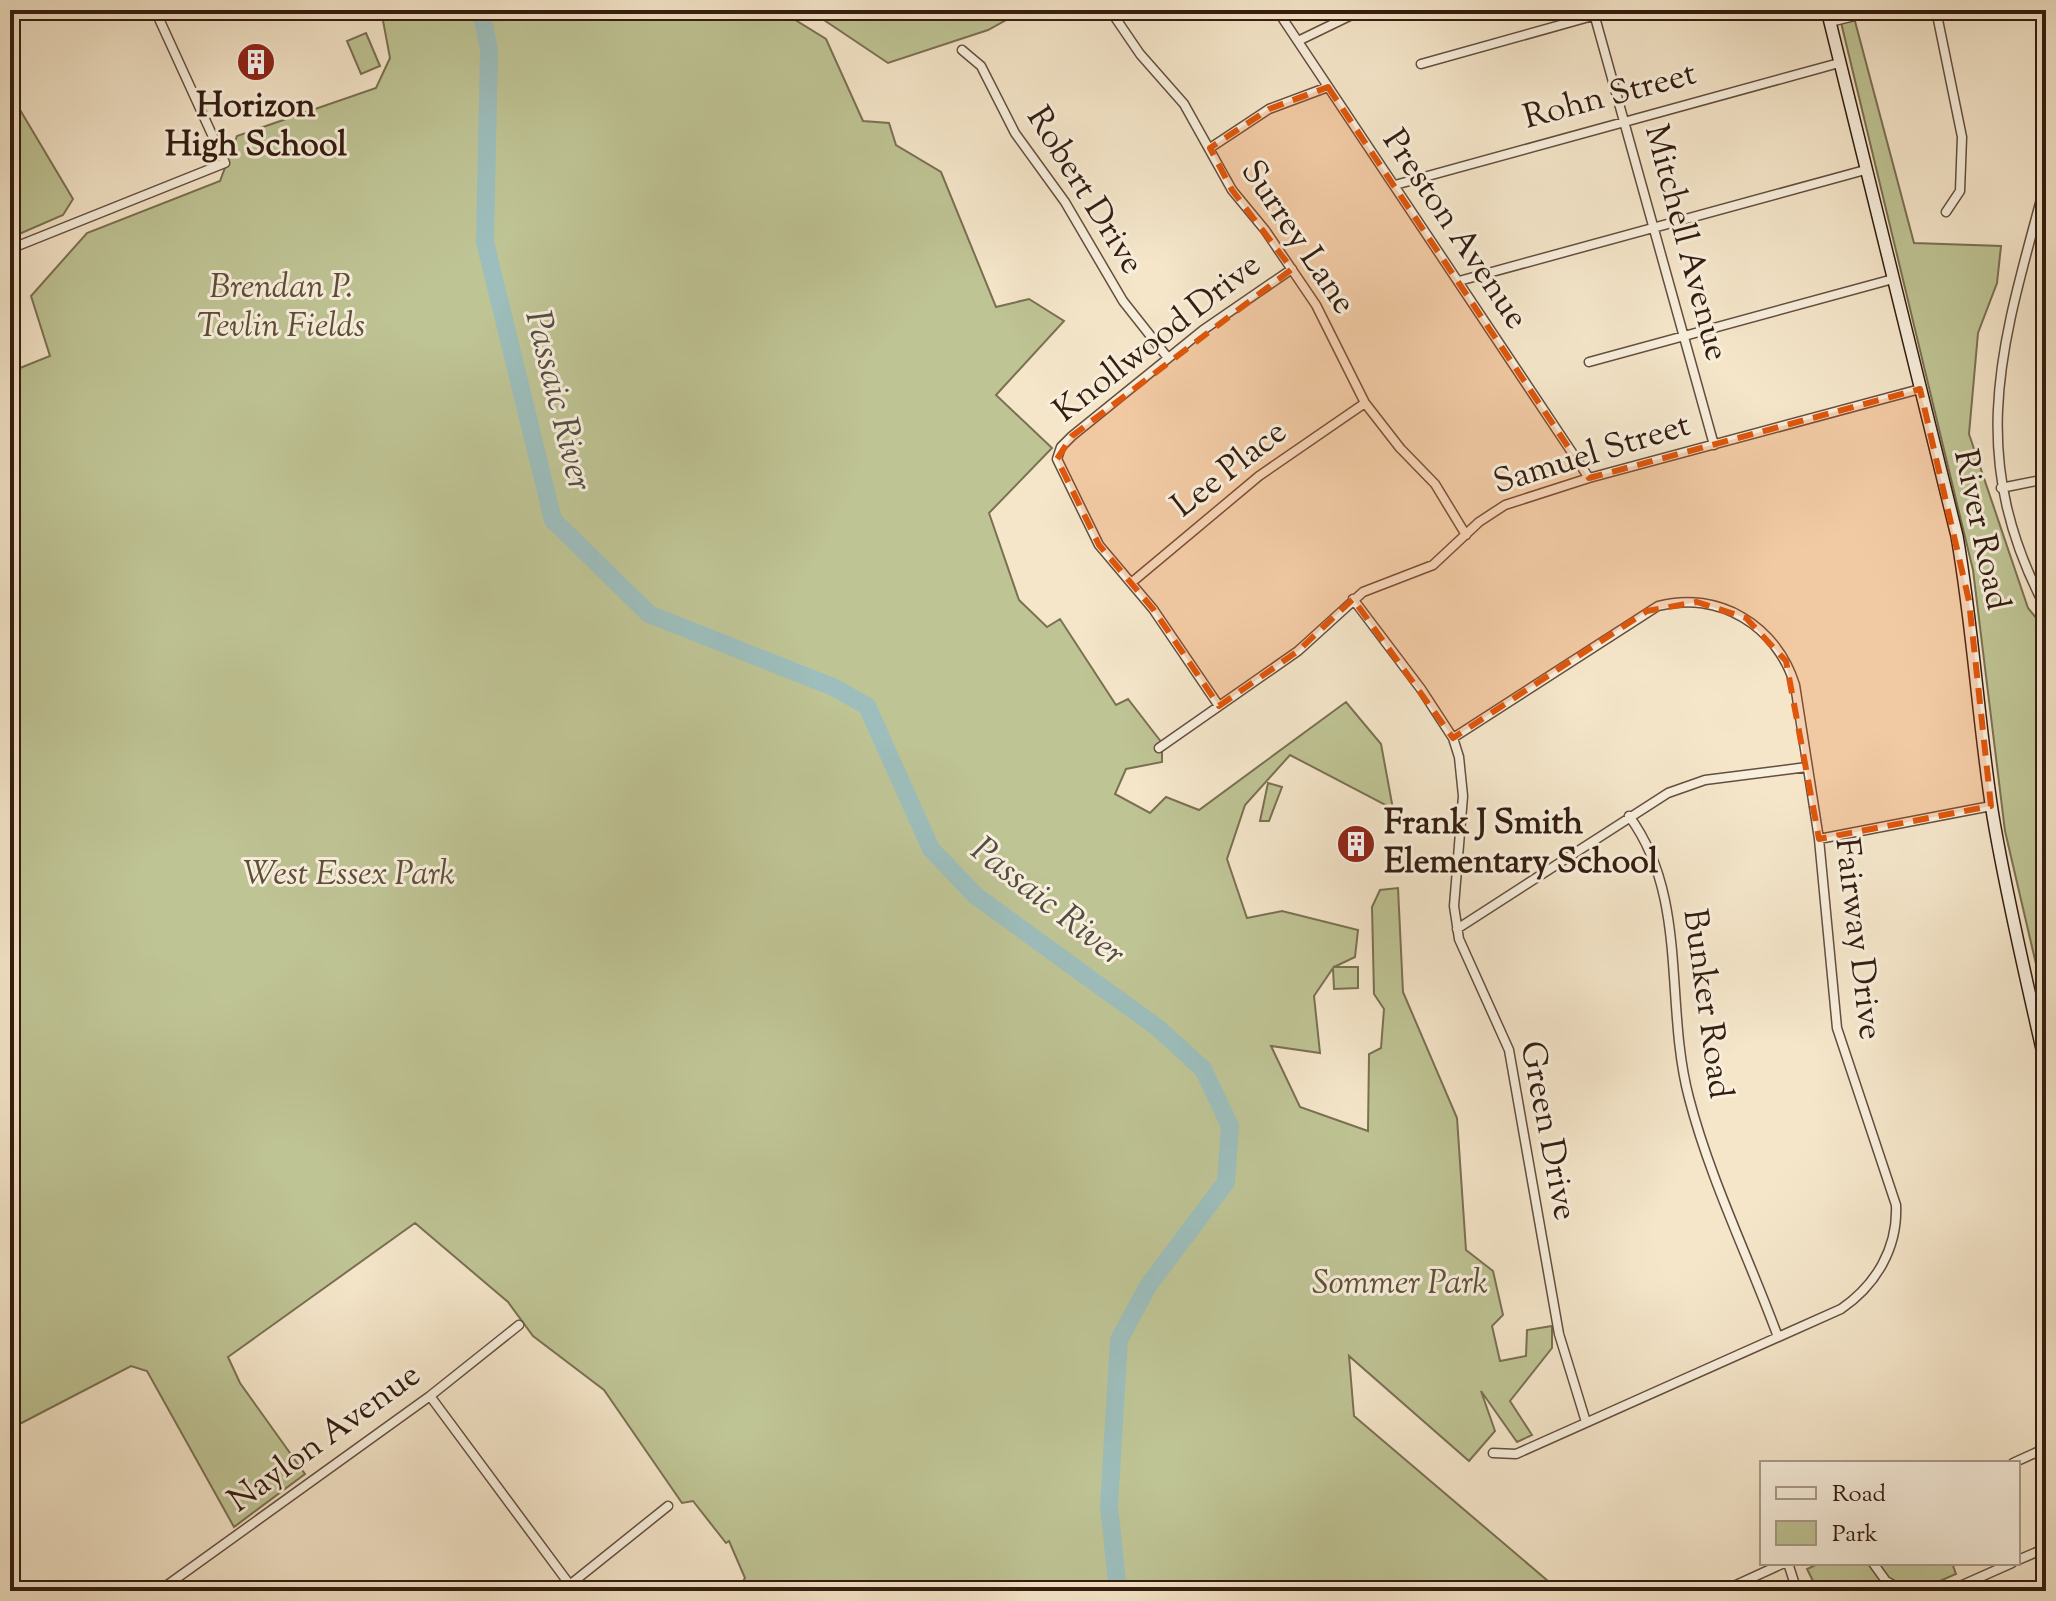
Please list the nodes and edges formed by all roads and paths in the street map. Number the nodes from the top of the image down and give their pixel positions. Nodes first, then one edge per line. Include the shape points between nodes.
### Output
1 (155, 10) edge
2 (1110, 10) edge
3 (1277, 10) edge
4 (1362, 10) edge
5 (1614, 10) edge
6 (1879, 10) edge
7 (1936, 10) edge
8 (1594, 13) edge
9 (1828, 16) edge
10 (1298, 41) junction
11 (962, 50) dead end
12 (1839, 63) junction
13 (1421, 64) dead end
14 (1328, 87) junction
15 (1624, 119) junction
16 (1210, 148) junction
17 (1865, 170) junction
18 (2046, 181) edge
19 (1395, 185) junction
20 (1946, 212) dead end
21 (1654, 229) junction
22 (10, 249) edge
23 (1292, 269) junction
24 (1893, 279) junction
25 (1459, 281) junction
26 (1683, 335) junction
27 (1168, 358) junction
28 (1589, 362) dead end
29 (1920, 389) junction
30 (1365, 403) junction
31 (1714, 445) junction
32 (1589, 478) junction
33 (2046, 479) edge
34 (2001, 488) junction
35 (1466, 535) junction
36 (1131, 583) junction
37 (1353, 599) junction
38 (2046, 609) edge
39 (1219, 706) junction
40 (1453, 738) junction
41 (1159, 748) dead end
42 (1807, 767) junction
43 (1991, 806) junction
44 (1629, 816) junction
45 (1819, 839) junction
46 (1457, 929) junction
47 (2046, 1067) edge
48 (519, 1325) dead end
49 (1778, 1337) junction
50 (430, 1396) junction
51 (1586, 1422) junction
52 (2046, 1448) edge
53 (1493, 1453) dead end
54 (2017, 1461) edge
55 (668, 1506) dead end
56 (2046, 1548) edge
57 (2020, 1559) edge
58 (1782, 1565) edge
59 (1787, 1565) edge
60 (1874, 1565) edge
61 (2008, 1565) edge
62 (566, 1588) edge
63 (159, 1591) edge
64 (1723, 1591) edge
65 (1797, 1591) edge
66 (1904, 1591) edge
67 (1949, 1591) edge

1 - 22 street via 225,163
2 - 16 street, Surrey Lane via 1184,104
3 - 10 street, Preston Avenue
4 - 10 street
5 - 8 street
6 - 9 street
7 - 20 street via 1962,137 1960,191
8 - 13 street
8 - 15 street, Mitchell Avenue
9 - 12 street, River Road
10 - 14 street, Preston Avenue
11 - 27 street, Robert Drive via 981,66 1015,133 1065,202 1097,263
12 - 15 street, Rohn Street
12 - 17 street, River Road
14 - 16 street via 1269,109
14 - 19 street, Preston Avenue
15 - 19 street, Rohn Street
15 - 21 street, Mitchell Avenue
16 - 23 street, Surrey Lane via 1232,190
17 - 21 street
17 - 24 street, River Road
18 - 34 street via 1998,375 1995,425
19 - 25 street, Preston Avenue
21 - 25 street
21 - 26 street, Mitchell Avenue
23 - 27 street, Knollwood Drive
23 - 30 street, Surrey Lane
24 - 26 street
24 - 29 street, River Road
25 - 32 street, Preston Avenue
26 - 28 street
26 - 31 street, Mitchell Avenue
27 - 36 street, Knollwood Drive via 1058,453 1085,522
29 - 31 street, Samuel Street
29 - 43 street, River Road via 1969,601
30 - 35 street, Surrey Lane via 1435,484
30 - 36 street, Lee Place via 1259,476
31 - 32 street, Samuel Street
32 - 35 street, Samuel Street via 1505,505
33 - 34 street
34 - 38 street via 2013,536
35 - 37 street, Samuel Street via 1433,565
36 - 39 street
37 - 39 street, Samuel Street via 1298,651
37 - 40 street, Green Drive
39 - 41 street, Samuel Street
40 - 42 street, Fairway Drive via 1647,611 1697,602 1746,618 1779,650 1795,685
40 - 46 street, Green Drive via 1463,786 1455,872
42 - 44 street via 1705,780 1668,793
42 - 45 street, Fairway Drive
43 - 45 street
43 - 47 street, River Road
44 - 46 street
44 - 49 street, Bunker Road via 1648,842 1665,891 1683,1067 1695,1119
45 - 49 street, Fairway Drive via 1837,1028 1893,1187 1897,1218 1890,1247 1866,1288 1841,1309
46 - 51 street, Green Drive via 1509,1050 1556,1322
48 - 50 street, Naylon Avenue
49 - 51 street, Fairway Drive
50 - 62 street
50 - 63 street, Naylon Avenue
51 - 53 street, Fairway Drive via 1516,1454
52 - 54 street
55 - 62 street
56 - 57 street
58 - 64 street
59 - 65 street
60 - 66 street via 1886,1581
61 - 67 street

